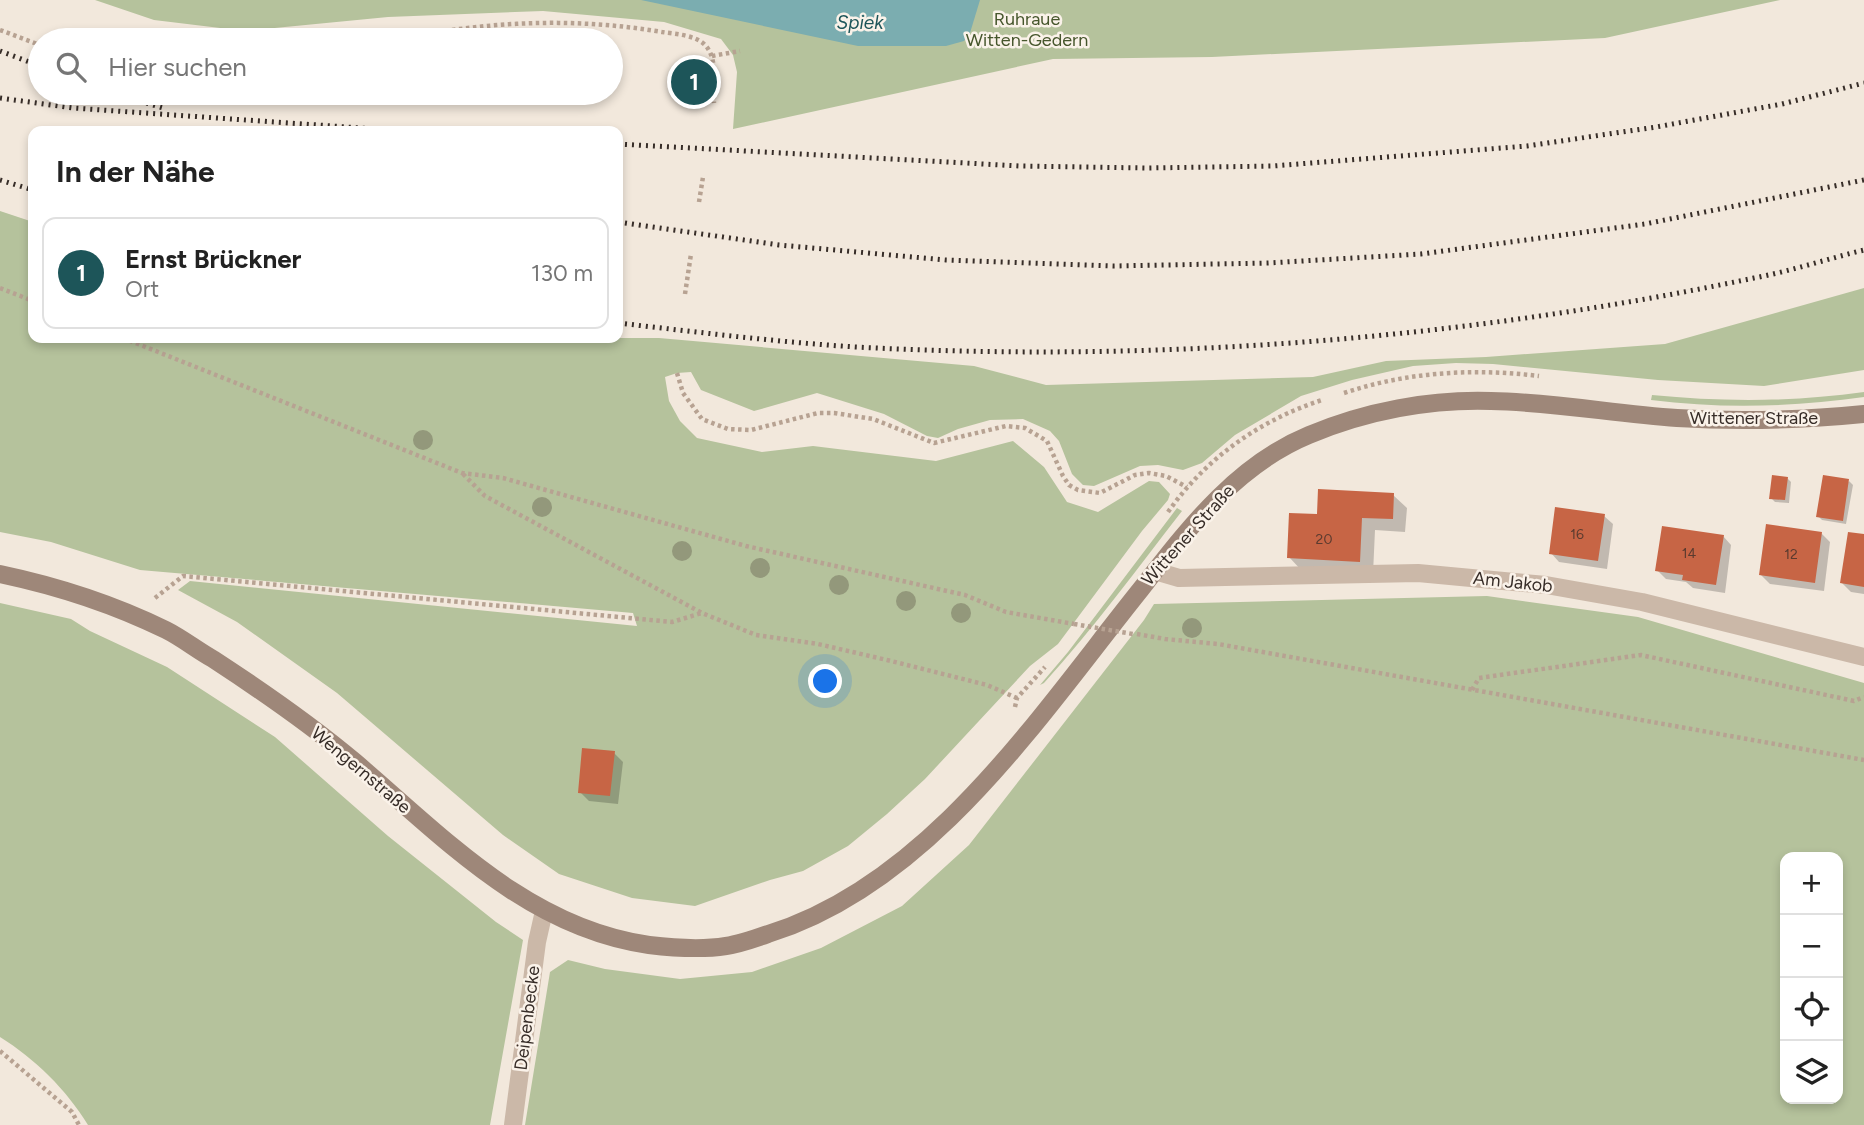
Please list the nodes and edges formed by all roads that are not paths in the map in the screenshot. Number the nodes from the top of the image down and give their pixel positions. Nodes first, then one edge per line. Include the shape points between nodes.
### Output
1 (1864, 414) edge
2 (1155, 571) junction
3 (0, 574) edge
4 (1864, 657) edge
5 (544, 911) junction
6 (723, 947) joint
7 (513, 1125) edge

1 - 2 main road, Wittener Straße via 1771,421 1702,419 1495,401 1390,410 1312,434 1251,468 1211,504
2 - 4 street, Am Jakob via 1179,578 1418,572 1546,585 1642,602
2 - 6 main road, Wittener Straße via 1003,762 894,867 823,913
3 - 5 main road, Wengernstraße via 40,582 132,615 171,633 257,686 356,763 451,847
5 - 6 main road, Wengernstraße via 605,935 647,944
5 - 7 street, Deipenbecke

